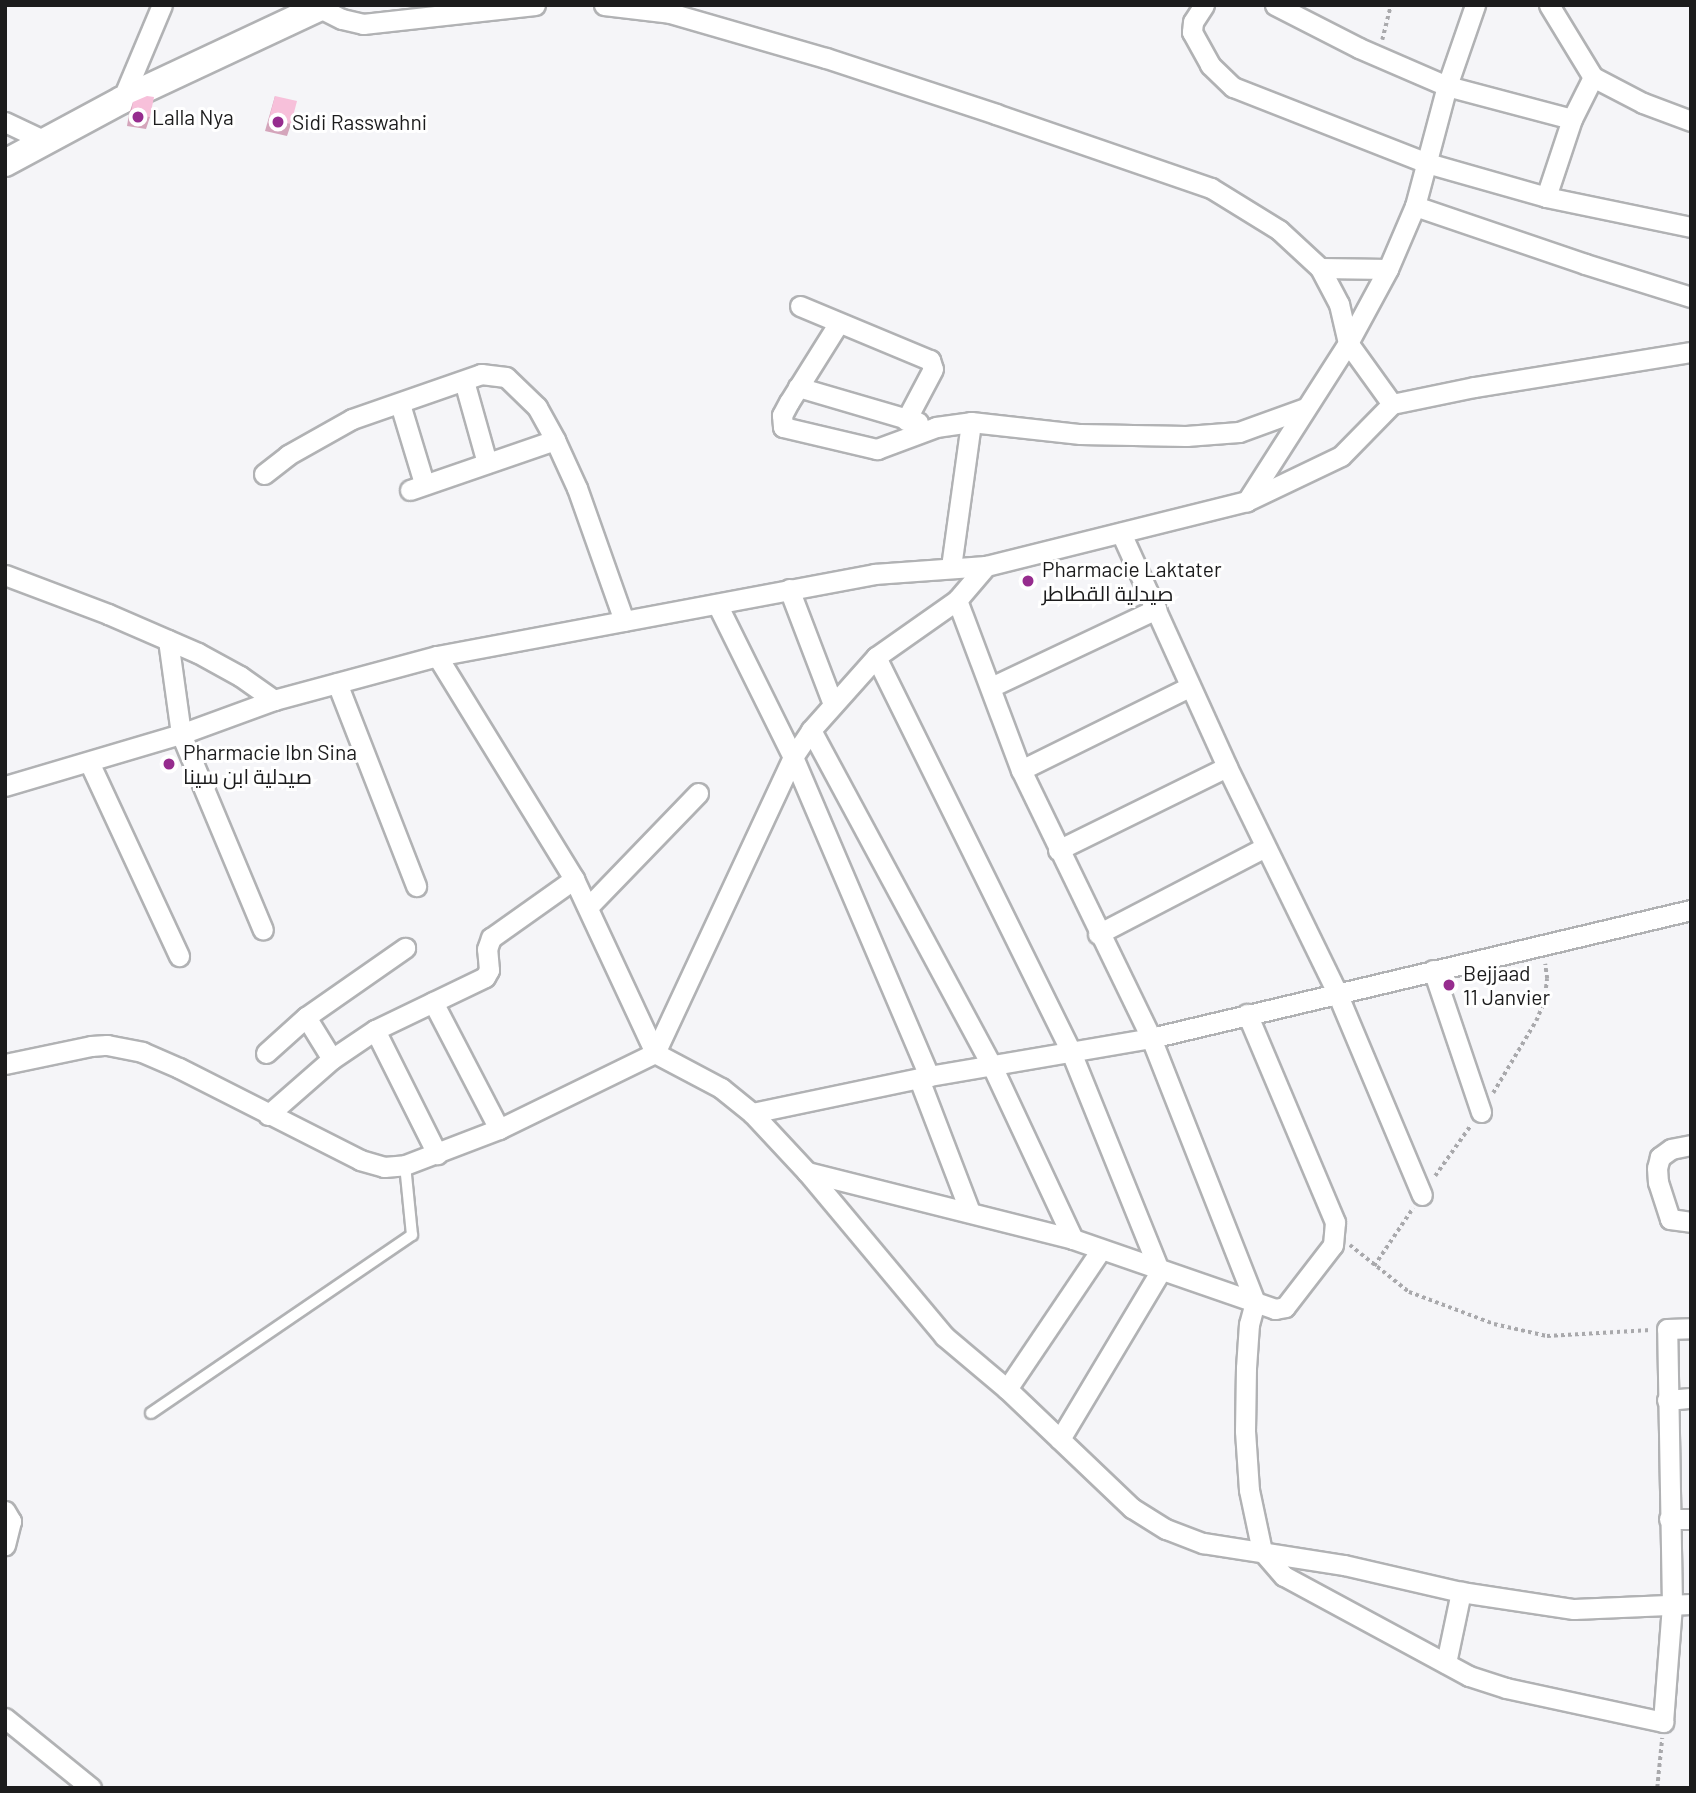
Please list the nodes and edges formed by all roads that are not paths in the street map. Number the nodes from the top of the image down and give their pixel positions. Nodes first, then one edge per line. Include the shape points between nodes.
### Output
1 (162, 5) edge
2 (535, 5) edge
3 (604, 5) edge
4 (1204, 5) edge
5 (1275, 5) edge
6 (1475, 5) edge
7 (1549, 5) edge
8 (319, 6) edge
9 (1593, 77) junction
10 (1447, 86) junction
11 (122, 100) junction
12 (1572, 119) junction
13 (1691, 121) edge
14 (5, 122) edge
15 (45, 141) junction
16 (5, 163) edge
17 (1427, 163) junction
18 (1546, 197) junction
19 (1415, 206) junction
20 (1691, 227) edge
21 (1320, 268) junction
22 (1388, 269) junction
23 (1691, 296) edge
24 (800, 306) dead end
25 (838, 324) junction
26 (1348, 343) junction
27 (1691, 352) edge
28 (464, 381) junction
29 (798, 387) junction
30 (400, 404) junction
31 (1392, 404) junction
32 (1306, 408) junction
33 (906, 419) junction
34 (971, 422) junction
35 (936, 427) junction
36 (555, 440) junction
37 (487, 463) junction
38 (264, 474) dead end
39 (1247, 501) junction
40 (1121, 533) junction
41 (986, 566) junction
42 (951, 567) junction
43 (5, 575) edge
44 (789, 589) junction
45 (957, 600) junction
46 (718, 604) junction
47 (1156, 609) junction
48 (624, 621) junction
49 (168, 640) junction
50 (437, 656) junction
51 (876, 657) junction
52 (337, 682) junction
53 (990, 687) junction
54 (1189, 687) junction
55 (274, 700) junction
56 (832, 704) junction
57 (811, 730) junction
58 (181, 734) junction
59 (793, 757) junction
60 (89, 762) junction
61 (1227, 767) junction
62 (1021, 770) junction
63 (5, 786) edge
64 (698, 793) dead end
65 (1265, 847) junction
66 (1058, 850) junction
67 (574, 879) junction
68 (416, 886) dead end
69 (589, 906) junction
70 (1691, 910) edge
71 (263, 930) dead end
72 (1098, 934) junction
73 (405, 948) dead end
74 (179, 956) dead end
75 (1433, 970) junction
76 (1337, 993) junction
77 (433, 1002) junction
78 (1247, 1014) junction
79 (306, 1017) junction
80 (375, 1030) junction
81 (1151, 1038) junction
82 (1070, 1052) junction
83 (265, 1053) dead end
84 (655, 1053) junction
85 (332, 1059) junction
86 (5, 1064) edge
87 (992, 1066) junction
88 (924, 1077) junction
89 (1480, 1112) dead end
90 (752, 1113) junction
91 (268, 1115) junction
92 (499, 1129) junction
93 (1691, 1145) edge
94 (437, 1154) junction
95 (405, 1165) junction
96 (807, 1172) junction
97 (1422, 1195) dead end
98 (970, 1212) junction
99 (1691, 1222) edge
100 (1073, 1239) junction
101 (1100, 1251) junction
102 (1160, 1272) junction
103 (1255, 1302) junction
104 (1691, 1328) edge
105 (1007, 1389) junction
106 (1691, 1398) edge
107 (1667, 1400) junction
108 (151, 1413) dead end
109 (1060, 1439) junction
110 (5, 1511) edge
111 (1669, 1519) junction
112 (1691, 1519) edge
113 (5, 1545) edge
114 (1262, 1550) junction
115 (1461, 1592) junction
116 (1682, 1605) edge
117 (1446, 1663) junction
118 (5, 1718) edge
119 (13, 1737) edge
120 (91, 1788) edge

1 - 11 street
2 - 8 street via 363,24
3 - 21 street via 670,13 826,58 1211,188 1279,230
4 - 17 street via 1192,32 1210,65 1233,87
5 - 10 street
6 - 10 street
7 - 9 street
8 - 11 main road
9 - 12 street
9 - 13 street
10 - 12 street
10 - 17 street
11 - 15 main road
12 - 18 street
14 - 15 street
15 - 16 main road
17 - 18 street
17 - 19 street
18 - 20 street
19 - 22 street
19 - 23 street
21 - 22 street
21 - 26 street via 1339,304
22 - 26 street
24 - 25 street
25 - 29 street
25 - 33 street via 933,364
26 - 31 street
26 - 32 street
27 - 31 street
28 - 30 street
28 - 36 street via 481,374 506,377 537,407
28 - 37 street
29 - 33 street
29 - 35 street via 781,422 790,430 877,449
30 - 37 street via 417,487
30 - 38 street via 330,430
31 - 39 street via 1341,456
32 - 34 street via 1239,432 1186,436 1080,434
32 - 39 street
33 - 35 street
34 - 35 street
34 - 42 street
36 - 37 street
36 - 48 street
39 - 40 street
40 - 41 street
40 - 47 street
41 - 42 street
41 - 45 street
42 - 44 street
43 - 49 street
44 - 46 street
44 - 56 street
45 - 51 street
45 - 53 street
46 - 48 street
46 - 59 street
47 - 53 street
47 - 54 street
48 - 50 street
49 - 55 street via 240,676
49 - 58 street
50 - 52 street
50 - 67 street
51 - 56 street
51 - 82 street
52 - 55 street
52 - 68 street
53 - 62 street
54 - 61 street
54 - 62 street
55 - 58 street
56 - 57 street
57 - 59 street
57 - 87 street
58 - 60 street
58 - 71 street
59 - 84 street
59 - 88 street
60 - 63 street
60 - 74 street
61 - 65 street
61 - 66 street
62 - 66 street
64 - 69 street
65 - 72 street
65 - 76 street
66 - 72 street
67 - 69 street
67 - 77 street via 491,938 485,977
69 - 84 street
70 - 75 street
72 - 81 street
73 - 79 street
75 - 76 street
75 - 89 street
76 - 78 street
76 - 97 street
77 - 80 street
77 - 92 street
78 - 81 street
78 - 103 street via 1335,1222 1336,1234 1333,1245 1292,1301 1275,1310
79 - 83 street
79 - 85 street
80 - 85 street
80 - 94 street
81 - 82 street
81 - 103 street
82 - 87 street
82 - 102 street
84 - 90 street via 721,1088
84 - 92 street
85 - 91 street
86 - 91 street via 76,1047 122,1047 179,1068
87 - 88 street
87 - 100 street
88 - 90 street
88 - 98 street
90 - 96 street
91 - 95 street via 360,1160 384,1167
92 - 94 street
93 - 99 street via 1671,1149 1660,1157 1657,1168 1670,1219
94 - 95 street
95 - 108 lane via 412,1236
96 - 98 street
96 - 105 street via 944,1336
98 - 100 street
100 - 101 street
101 - 102 street
101 - 105 street
102 - 103 street
102 - 109 street
103 - 114 street via 1249,1324 1245,1431 1249,1490
104 - 107 street via 1667,1329
105 - 109 street
106 - 107 street
107 - 111 street
109 - 114 street via 1132,1507 1166,1529 1203,1543
110 - 113 street via 11,1521
111 - 112 street
111 - 116 street
114 - 115 street
114 - 117 street via 1284,1576 1313,1594
115 - 116 street via 1574,1609
115 - 117 street
116 - 117 street via 1663,1723 1506,1688
118 - 119 street
119 - 120 street

